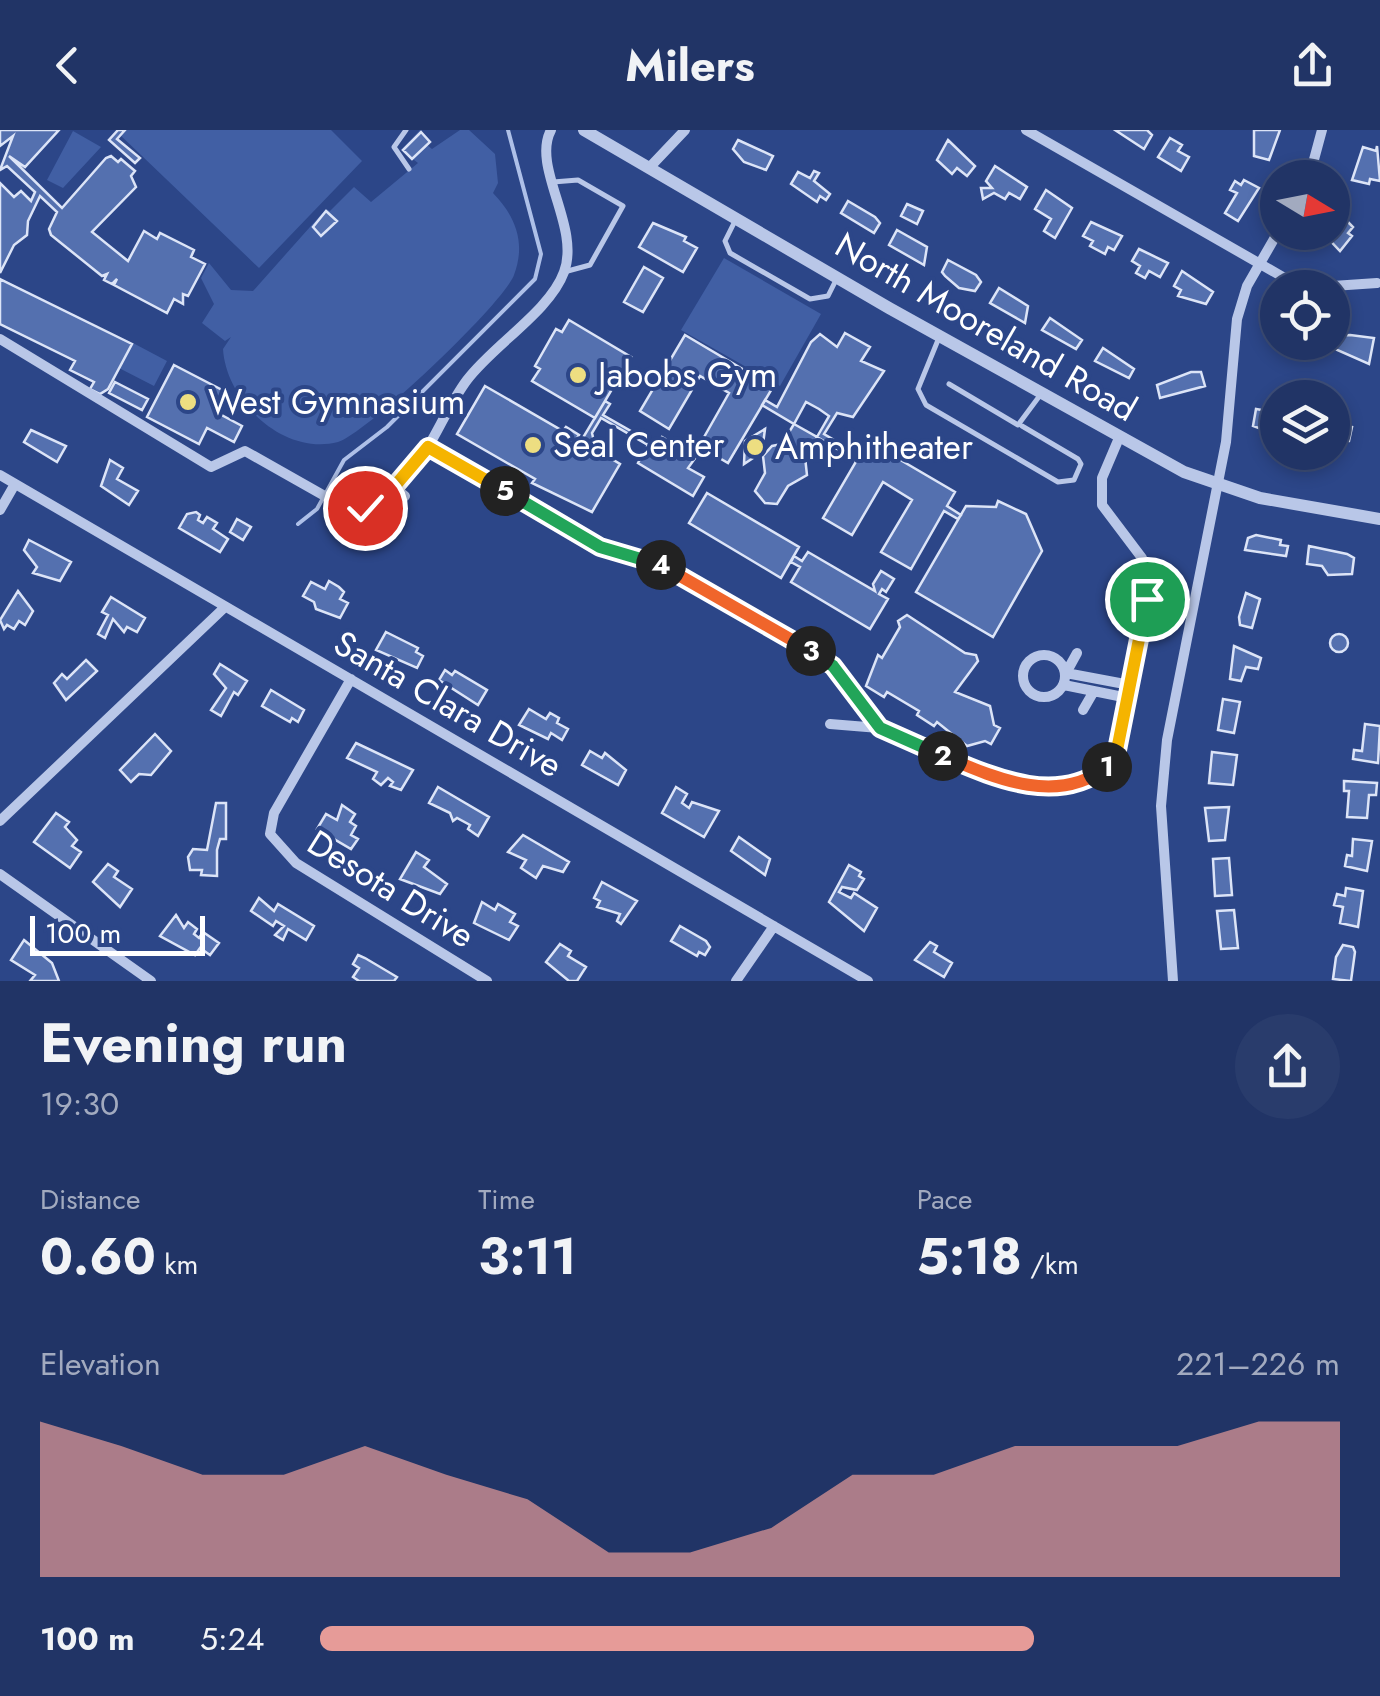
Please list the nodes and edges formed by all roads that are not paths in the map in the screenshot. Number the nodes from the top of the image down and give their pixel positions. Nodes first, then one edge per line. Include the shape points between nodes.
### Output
1 (406, 130) edge
2 (551, 130) edge
3 (584, 130) edge
4 (685, 130) edge
5 (1026, 130) edge
6 (1322, 130) edge
7 (1314, 160) edge
8 (649, 168) junction
9 (409, 169) dead end
10 (553, 182) junction
11 (736, 218) junction
12 (1268, 250) edge
13 (1259, 265) junction
14 (564, 272) junction
15 (838, 278) junction
16 (1377, 283) dead end
17 (939, 337) junction
18 (0, 340) edge
19 (948, 384) dead end
20 (1040, 394) junction
21 (1022, 426) junction
22 (1119, 438) junction
23 (428, 447) junction
24 (0, 476) edge
25 (15, 484) junction
26 (1216, 486) junction
27 (394, 487) junction
28 (405, 496) dead end
29 (0, 510) edge
30 (1380, 519) edge
31 (224, 607) junction
32 (1046, 640) dead end
33 (1076, 653) dead end
34 (1035, 656) junction
35 (351, 679) junction
36 (1064, 679) junction
37 (1094, 691) junction
38 (1129, 692) junction
39 (1083, 710) dead end
40 (830, 724) dead end
41 (880, 728) junction
42 (0, 820) edge
43 (0, 874) edge
44 (774, 926) junction
45 (151, 981) edge
46 (487, 981) edge
47 (736, 981) edge
48 (868, 981) edge
49 (1173, 981) edge

1 - 9 lane via 394,148
2 - 10 street via 546,146
3 - 8 street, North Mooreland Road
4 - 8 street
5 - 13 street
6 - 7 street
8 - 11 street, North Mooreland Road
10 - 14 street via 568,247
10 - 14 lane via 578,180 623,206 590,265
11 - 15 street, North Mooreland Road
11 - 15 lane via 725,241 730,253 810,299 828,296
12 - 13 street
13 - 16 street via 1318,287
13 - 26 street via 1237,319 1232,406
14 - 23 street via 467,380
15 - 17 street, North Mooreland Road
17 - 20 street, North Mooreland Road
17 - 21 lane via 918,389 926,405 1058,482 1074,480 1078,460
18 - 27 street via 211,467 245,451 346,508 365,508
19 - 21 lane
20 - 21 lane
20 - 22 street, North Mooreland Road
22 - 26 street, North Mooreland Road
22 - 38 street via 1102,478 1102,504 1136,548 1148,578
23 - 27 street via 419,471
23 - 41 street via 600,547 668,568 827,660
24 - 25 street, Santa Clara Drive
25 - 29 street
25 - 31 street, Santa Clara Drive
26 - 30 street, North Mooreland Road
26 - 49 street via 1162,773
27 - 28 street
31 - 35 street, Santa Clara Drive
31 - 42 street
32 - 34 street
33 - 36 street
34 - 36 street via 1054,657
34 - 36 street via 1024,671 1027,689 1043,698 1055,694
35 - 44 street, Santa Clara Drive
35 - 46 street, Desota Drive via 274,813 270,834 296,863
36 - 37 street
36 - 38 street
37 - 38 street
37 - 39 street
38 - 41 street via 1111,762 1085,781 1059,786 988,775
40 - 41 street
43 - 45 street
44 - 47 street
44 - 48 street, Santa Clara Drive

